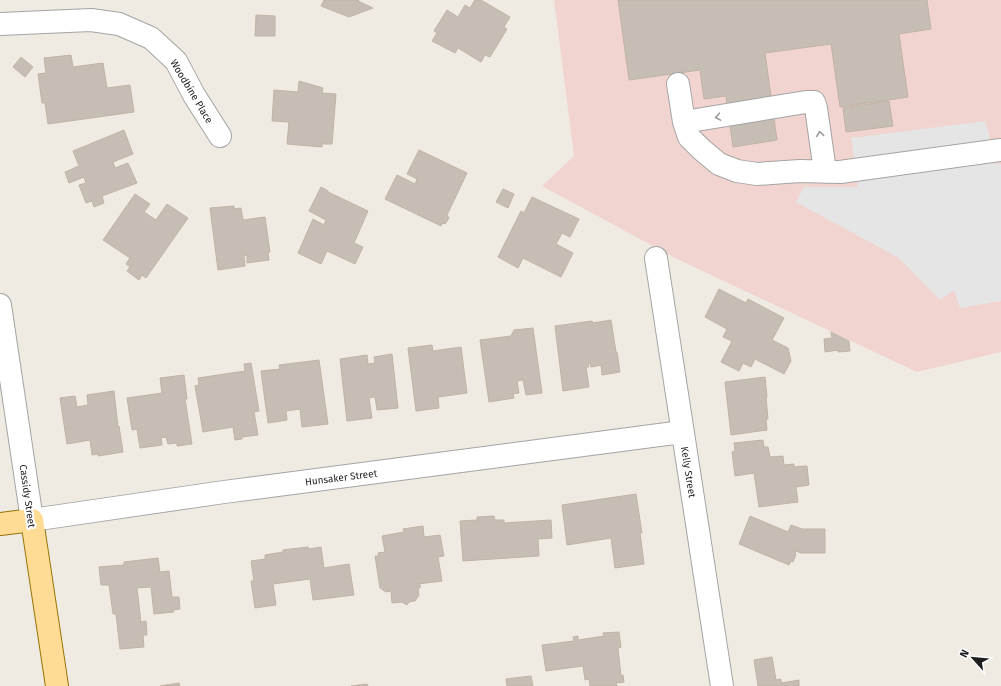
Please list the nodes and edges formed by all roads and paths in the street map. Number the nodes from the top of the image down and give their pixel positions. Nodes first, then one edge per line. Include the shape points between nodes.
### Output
1 (0, 24) edge
2 (678, 84) dead end
3 (684, 122) junction
4 (220, 136) dead end
5 (1001, 150) edge
6 (828, 172) junction
7 (656, 258) dead end
8 (0, 305) edge
9 (682, 432) junction
10 (32, 520) junction
11 (0, 524) edge
12 (57, 686) edge
13 (722, 686) edge

1 - 4 street, Woodbine Place via 91,20 119,24 151,38 176,61 194,96
2 - 3 street
3 - 6 street via 689,137 701,149 719,164 737,171 757,174
6 -> 3 street via 824,164 814,102
5 - 6 street
7 - 9 street, Kelly Street
8 - 10 street, Cassidy Street
9 - 10 street, Hunsaker Street
9 - 13 street, Kelly Street
10 - 11 main road, Hunsaker Street
10 - 12 main road, Cassidy Street

